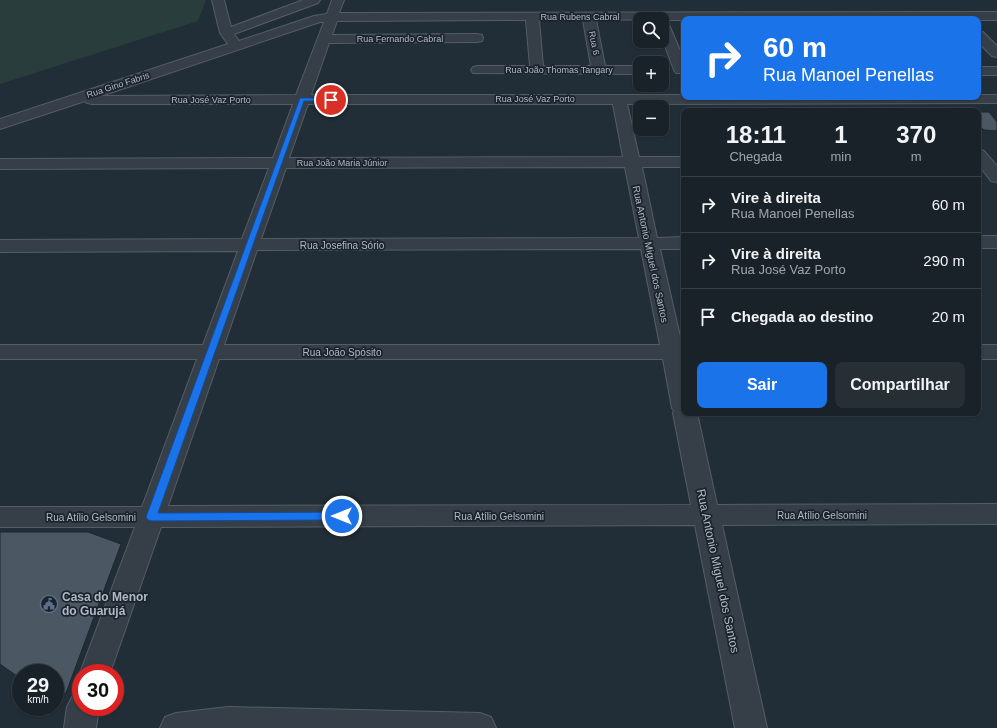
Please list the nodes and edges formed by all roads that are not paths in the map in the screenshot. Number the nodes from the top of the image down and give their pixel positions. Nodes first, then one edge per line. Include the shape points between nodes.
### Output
1 (218, 0) edge
2 (314, 0) edge
3 (906, 5) dead end
4 (334, 8) edge
5 (633, 14) edge
6 (589, 16) junction
7 (916, 16) edge
8 (997, 16) edge
9 (476, 17) junction
10 (532, 17) junction
11 (981, 17) edge
12 (669, 19) edge
13 (681, 19) edge
14 (226, 33) junction
15 (477, 38) junction
16 (981, 38) edge
17 (323, 39) junction
18 (669, 43) edge
19 (236, 46) junction
20 (997, 53) edge
21 (478, 70) junction
22 (537, 70) junction
23 (599, 70) junction
24 (633, 70) edge
25 (678, 70) edge
26 (981, 71) edge
27 (997, 71) edge
28 (981, 86) edge
29 (660, 92) edge
30 (478, 99) junction
31 (619, 99) junction
32 (663, 99) junction
33 (681, 99) edge
34 (981, 99) edge
35 (994, 99) edge
36 (73, 100) junction
37 (302, 100) junction
38 (934, 100) edge
39 (940, 108) edge
40 (0, 124) edge
41 (984, 159) edge
42 (632, 162) junction
43 (681, 162) edge
44 (279, 163) junction
45 (0, 164) edge
46 (997, 177) edge
47 (981, 242) edge
48 (997, 242) edge
49 (681, 243) edge
50 (649, 244) junction
51 (249, 245) junction
52 (0, 246) edge
53 (0, 352) edge
54 (211, 352) junction
55 (678, 352) edge
56 (981, 352) edge
57 (997, 352) edge
58 (681, 380) edge
59 (686, 416) edge
60 (997, 514) edge
61 (707, 515) junction
62 (0, 517) edge
63 (152, 517) junction
64 (98, 664) edge
65 (82, 716) edge
66 (80, 728) edge
67 (176, 728) edge
68 (480, 728) edge
69 (751, 728) edge

1 - 14 street
2 - 14 street
3 - 7 street
4 - 9 street, Rua Rubens Cabral
4 - 17 street
4 - 19 street, Rua Gino Fabris via 318,19
5 - 6 street, Rua Rubens Cabral via 616,11
6 - 10 street, Rua Rubens Cabral
6 - 23 street, Rua 6
8 - 11 street, Rua Rubens Cabral
9 - 10 street, Rua Rubens Cabral
9 - 15 street
10 - 22 street
12 - 13 street, Rua Rubens Cabral
14 - 19 street
15 - 17 street, Rua Fernando Cabral
15 - 21 street
16 - 20 street
17 - 37 street
18 - 25 street
19 - 36 street, Rua Gino Fabris
21 - 22 street, Rua João Thomas Tangary
21 - 30 street
22 - 23 street, Rua João Thomas Tangary
23 - 24 street, Rua João Thomas Tangary
26 - 27 street
28 - 35 street
29 - 32 street
30 - 31 street, Rua José Vaz Porto
30 - 37 street, Rua José Vaz Porto
31 - 32 street, Rua José Vaz Porto
31 - 42 street, Rua Antonio Miguel dos Santos
32 - 33 street, Rua José Vaz Porto
34 - 35 street, Rua José Vaz Porto
36 - 37 street, Rua José Vaz Porto
36 - 40 street, Rua Gino Fabris
37 - 44 street
38 - 39 street
41 - 46 street
42 - 43 street, Rua João Maria Júnior
42 - 44 street, Rua João Maria Júnior
42 - 50 street, Rua Antonio Miguel dos Santos
44 - 45 street, Rua João Maria Júnior
44 - 51 street
47 - 48 street
49 - 50 street, Rua Josefina Sório
50 - 51 street, Rua Josefina Sório
50 - 55 street, Rua Antonio Miguel dos Santos
51 - 52 street, Rua Josefina Sório
51 - 54 street
53 - 54 street, Rua João Spósito
54 - 55 street, Rua João Spósito
54 - 63 street
55 - 58 street, Rua Antonio Miguel dos Santos
56 - 57 street
59 - 61 street, Rua Antonio Miguel dos Santos
60 - 61 street, Rua Atílio Gelsomini
61 - 63 street, Rua Atílio Gelsomini
61 - 69 street, Rua Antonio Miguel dos Santos
62 - 63 street, Rua Atílio Gelsomini
63 - 64 street
65 - 66 street
67 - 68 street via 228,722

